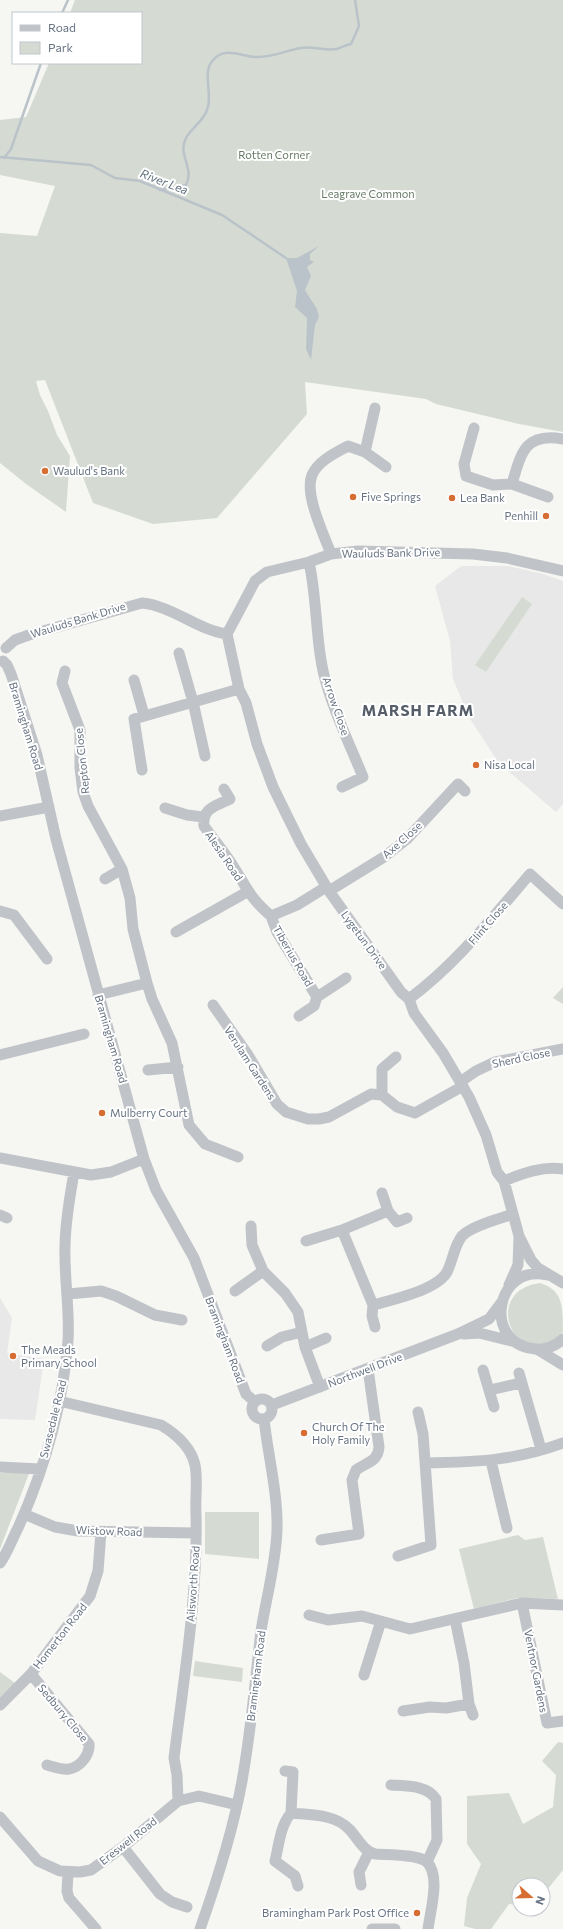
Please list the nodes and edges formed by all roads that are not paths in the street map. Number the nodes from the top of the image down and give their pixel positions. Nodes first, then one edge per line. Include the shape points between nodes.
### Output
1 (375, 408) dead end
2 (474, 428) dead end
3 (563, 439) edge
4 (365, 452) junction
5 (386, 466) dead end
6 (512, 484) junction
7 (548, 497) dead end
8 (331, 554) junction
9 (309, 562) junction
10 (563, 571) edge
11 (227, 634) junction
12 (3, 646) edge
13 (179, 653) dead end
14 (2, 661) edge
15 (65, 671) dead end
16 (134, 680) dead end
17 (239, 689) junction
18 (193, 702) junction
19 (144, 716) junction
20 (205, 756) dead end
21 (142, 770) dead end
22 (342, 787) dead end
23 (224, 788) dead end
24 (465, 791) dead end
25 (49, 807) junction
26 (165, 808) dead end
27 (0, 816) edge
28 (203, 817) junction
29 (122, 869) junction
30 (105, 879) dead end
31 (327, 889) junction
32 (247, 892) junction
33 (563, 904) edge
34 (0, 911) edge
35 (271, 916) junction
36 (176, 932) dead end
37 (48, 959) dead end
38 (346, 978) dead end
39 (147, 983) junction
40 (98, 995) junction
41 (317, 996) junction
42 (409, 999) junction
43 (213, 1006) dead end
44 (299, 1016) dead end
45 (84, 1034) dead end
46 (563, 1049) edge
47 (0, 1055) edge
48 (396, 1057) dead end
49 (178, 1067) junction
50 (148, 1070) dead end
51 (462, 1084) junction
52 (382, 1095) junction
53 (238, 1157) dead end
54 (0, 1158) edge
55 (144, 1160) junction
56 (563, 1169) edge
57 (74, 1172) junction
58 (504, 1181) junction
59 (382, 1192) dead end
60 (388, 1211) junction
61 (513, 1214) junction
62 (407, 1218) dead end
63 (251, 1226) dead end
64 (342, 1230) junction
65 (520, 1236) junction
66 (306, 1241) dead end
67 (263, 1271) junction
68 (553, 1277) junction
69 (563, 1283) edge
70 (507, 1290) junction
71 (235, 1291) dead end
72 (68, 1294) junction
73 (501, 1303) junction
74 (373, 1305) junction
75 (182, 1320) dead end
76 (375, 1327) dead end
77 (302, 1332) junction
78 (458, 1334) junction
79 (326, 1338) dead end
80 (563, 1339) edge
81 (516, 1342) junction
82 (266, 1346) dead end
83 (306, 1347) junction
84 (537, 1349) junction
85 (563, 1364) edge
86 (368, 1369) junction
87 (483, 1370) dead end
88 (320, 1387) junction
89 (490, 1390) junction
90 (59, 1402) junction
91 (255, 1402) junction
92 (272, 1405) junction
93 (494, 1407) dead end
94 (418, 1412) dead end
95 (264, 1419) junction
96 (563, 1443) edge
97 (541, 1449) junction
98 (491, 1461) junction
99 (425, 1463) junction
100 (0, 1467) edge
101 (40, 1469) junction
102 (24, 1514) junction
103 (507, 1528) dead end
104 (102, 1532) junction
105 (196, 1533) junction
106 (321, 1540) dead end
107 (398, 1556) dead end
108 (1, 1558) edge
109 (522, 1604) junction
110 (563, 1605) edge
111 (309, 1615) dead end
112 (455, 1619) junction
113 (381, 1621) junction
114 (31, 1674) junction
115 (364, 1675) dead end
116 (469, 1704) junction
117 (0, 1705) edge
118 (403, 1711) dead end
119 (473, 1715) dead end
120 (563, 1721) edge
121 (47, 1765) dead end
122 (294, 1772) dead end
123 (394, 1788) dead end
124 (178, 1801) junction
125 (237, 1805) junction
126 (291, 1813) junction
127 (0, 1817) edge
128 (123, 1847) junction
129 (369, 1852) junction
130 (427, 1862) junction
131 (68, 1872) junction
132 (361, 1885) dead end
133 (298, 1886) dead end
134 (186, 1907) dead end
135 (96, 1929) edge
136 (200, 1929) edge
137 (372, 1929) edge
138 (395, 1929) edge
139 (428, 1929) edge

1 - 4 street
2 - 6 street via 464,464 466,476 493,485
3 - 6 street via 552,436 537,438 529,444 520,455
4 - 5 street
4 - 8 street via 348,446 322,462 312,475 310,490
6 - 7 street
8 - 9 street, Wauluds Bank Drive
8 - 10 street, Wauluds Bank Drive via 358,551 472,554 507,558
9 - 11 street, Wauluds Bank Drive via 277,569 260,576
9 - 22 street, Arrow Close via 327,686 363,777
11 - 12 street, Wauluds Bank Drive via 215,632 158,606 142,602 29,635
11 - 17 street, Lygetun Drive
12 - 14 street via 7,653
13 - 18 street
14 - 25 street, Bramingham Road via 7,665 34,748
15 - 29 street, Repton Close via 62,683 80,730 83,792
16 - 19 street
17 - 18 street
17 - 31 street, Lygetun Drive via 246,703 257,744 273,787
18 - 19 street
18 - 20 street
19 - 21 street via 134,719
23 - 28 street, Alesia Road via 230,799 205,812
24 - 31 street, Axe Close via 458,784 407,839 384,857
25 - 27 street
25 - 40 street, Bramingham Road
26 - 28 street
28 - 32 street, Alesia Road via 204,826 235,869
29 - 30 street
29 - 39 street, Repton Close via 130,898 133,929
31 - 35 street
31 - 42 street, Lygetun Drive via 401,992
32 - 35 street, Alesia Road
32 - 36 street, Alesia Road
33 - 42 street, Flint Close via 530,874 461,955 433,982
34 - 37 street via 14,915
35 - 41 street, Tiberius Road
38 - 41 street, Tiberius Road
39 - 40 street
39 - 49 street, Repton Close via 172,1042
40 - 55 street, Bramingham Road
41 - 44 street, Tiberius Road via 314,1006
42 - 51 street, Lygetun Drive via 414,1013
43 - 52 street, Verulam Gardens via 248,1055 277,1104 286,1112 308,1120 319,1119 329,1117 371,1094
45 - 47 street
46 - 51 street, Sherd Close via 496,1062 480,1069
48 - 52 street via 382,1069
49 - 50 street
49 - 53 street, Repton Close via 189,1125 205,1144
51 - 52 street via 415,1113 396,1106
51 - 58 street, Lygetun Drive via 488,1140 497,1172
54 - 57 street
55 - 57 street via 111,1172 91,1175
55 - 91 street, Bramingham Road via 156,1190 194,1258 246,1394
56 - 58 street via 549,1168 526,1172
57 - 72 street, Swasedale Road via 66,1233
58 - 61 street, Lygetun Drive
59 - 60 street
60 - 62 street via 397,1222
60 - 64 street
61 - 65 street, Lygetun Drive
61 - 74 street via 469,1230 463,1235 446,1274 435,1284
63 - 67 street via 252,1245
64 - 66 street
64 - 74 street
65 - 68 street, Lygetun Drive via 531,1260 538,1268
65 - 70 street, Lygetun Drive via 518,1265
67 - 71 street
67 - 77 street via 292,1302 298,1312
68 - 69 street, Lygetun Drive
68 - 70 street, Lygetun Drive via 541,1274 528,1275 516,1280
70 - 73 street, Lygetun Drive
72 - 75 street via 101,1291 155,1315
72 - 90 street, Swasedale Road via 68,1341
73 - 78 street, Northwell Drive via 489,1320
73 - 81 street, Lygetun Drive via 503,1325
74 - 76 street
77 - 82 street via 282,1337
77 - 83 street
78 - 81 street via 479,1333
78 - 86 street, Northwell Drive
79 - 83 street
80 - 84 street via 549,1348
81 - 84 street
83 - 88 street
84 - 85 street
86 - 88 street, Northwell Drive
86 - 106 street via 379,1447 376,1458 356,1470 353,1475 359,1534
87 - 89 street
88 - 92 street, Northwell Drive
89 - 93 street
89 - 97 street via 520,1378
90 - 101 street, Swasedale Road
90 - 105 street, Ailsworth Road via 161,1425 175,1434 186,1447 195,1465
91 - 92 street via 264,1399
91 - 95 street via 253,1414
92 - 95 street via 271,1414
94 - 99 street
95 - 125 street, Bramingham Road via 277,1530
96 - 97 street
97 - 98 street
98 - 99 street
98 - 103 street
99 - 107 street via 430,1545
100 - 101 street
101 - 102 street, Swasedale Road
102 - 104 street, Wistow Road via 55,1527
102 - 108 street, Swasedale Road
104 - 105 street, Wistow Road
104 - 114 street, Homerton Road via 98,1571 90,1596
105 - 124 street, Ailsworth Road via 190,1624 174,1758
109 - 110 street
109 - 112 street
109 - 120 street, Ventnor Gardens via 547,1723
111 - 113 street via 328,1620 362,1616
112 - 113 street via 410,1629
112 - 116 street
113 - 115 street
114 - 117 street, Homerton Road
114 - 121 street, Sedbury Close via 89,1744 88,1755 76,1766 69,1769
116 - 118 street
116 - 119 street
122 - 126 street
123 - 130 street via 417,1787 441,1797 437,1840
124 - 125 street via 199,1796
124 - 128 street, Ereswell Road
125 - 136 street, Bramingham Road
126 - 129 street via 336,1819 349,1828
126 - 133 street via 281,1833 276,1861 295,1876
127 - 131 street, Ereswell Road via 38,1861
128 - 131 street, Ereswell Road via 91,1870
128 - 134 street via 160,1894
129 - 130 street via 418,1858
129 - 132 street via 359,1872
130 - 139 street via 433,1873 434,1887
131 - 135 street via 68,1898
137 - 138 street

